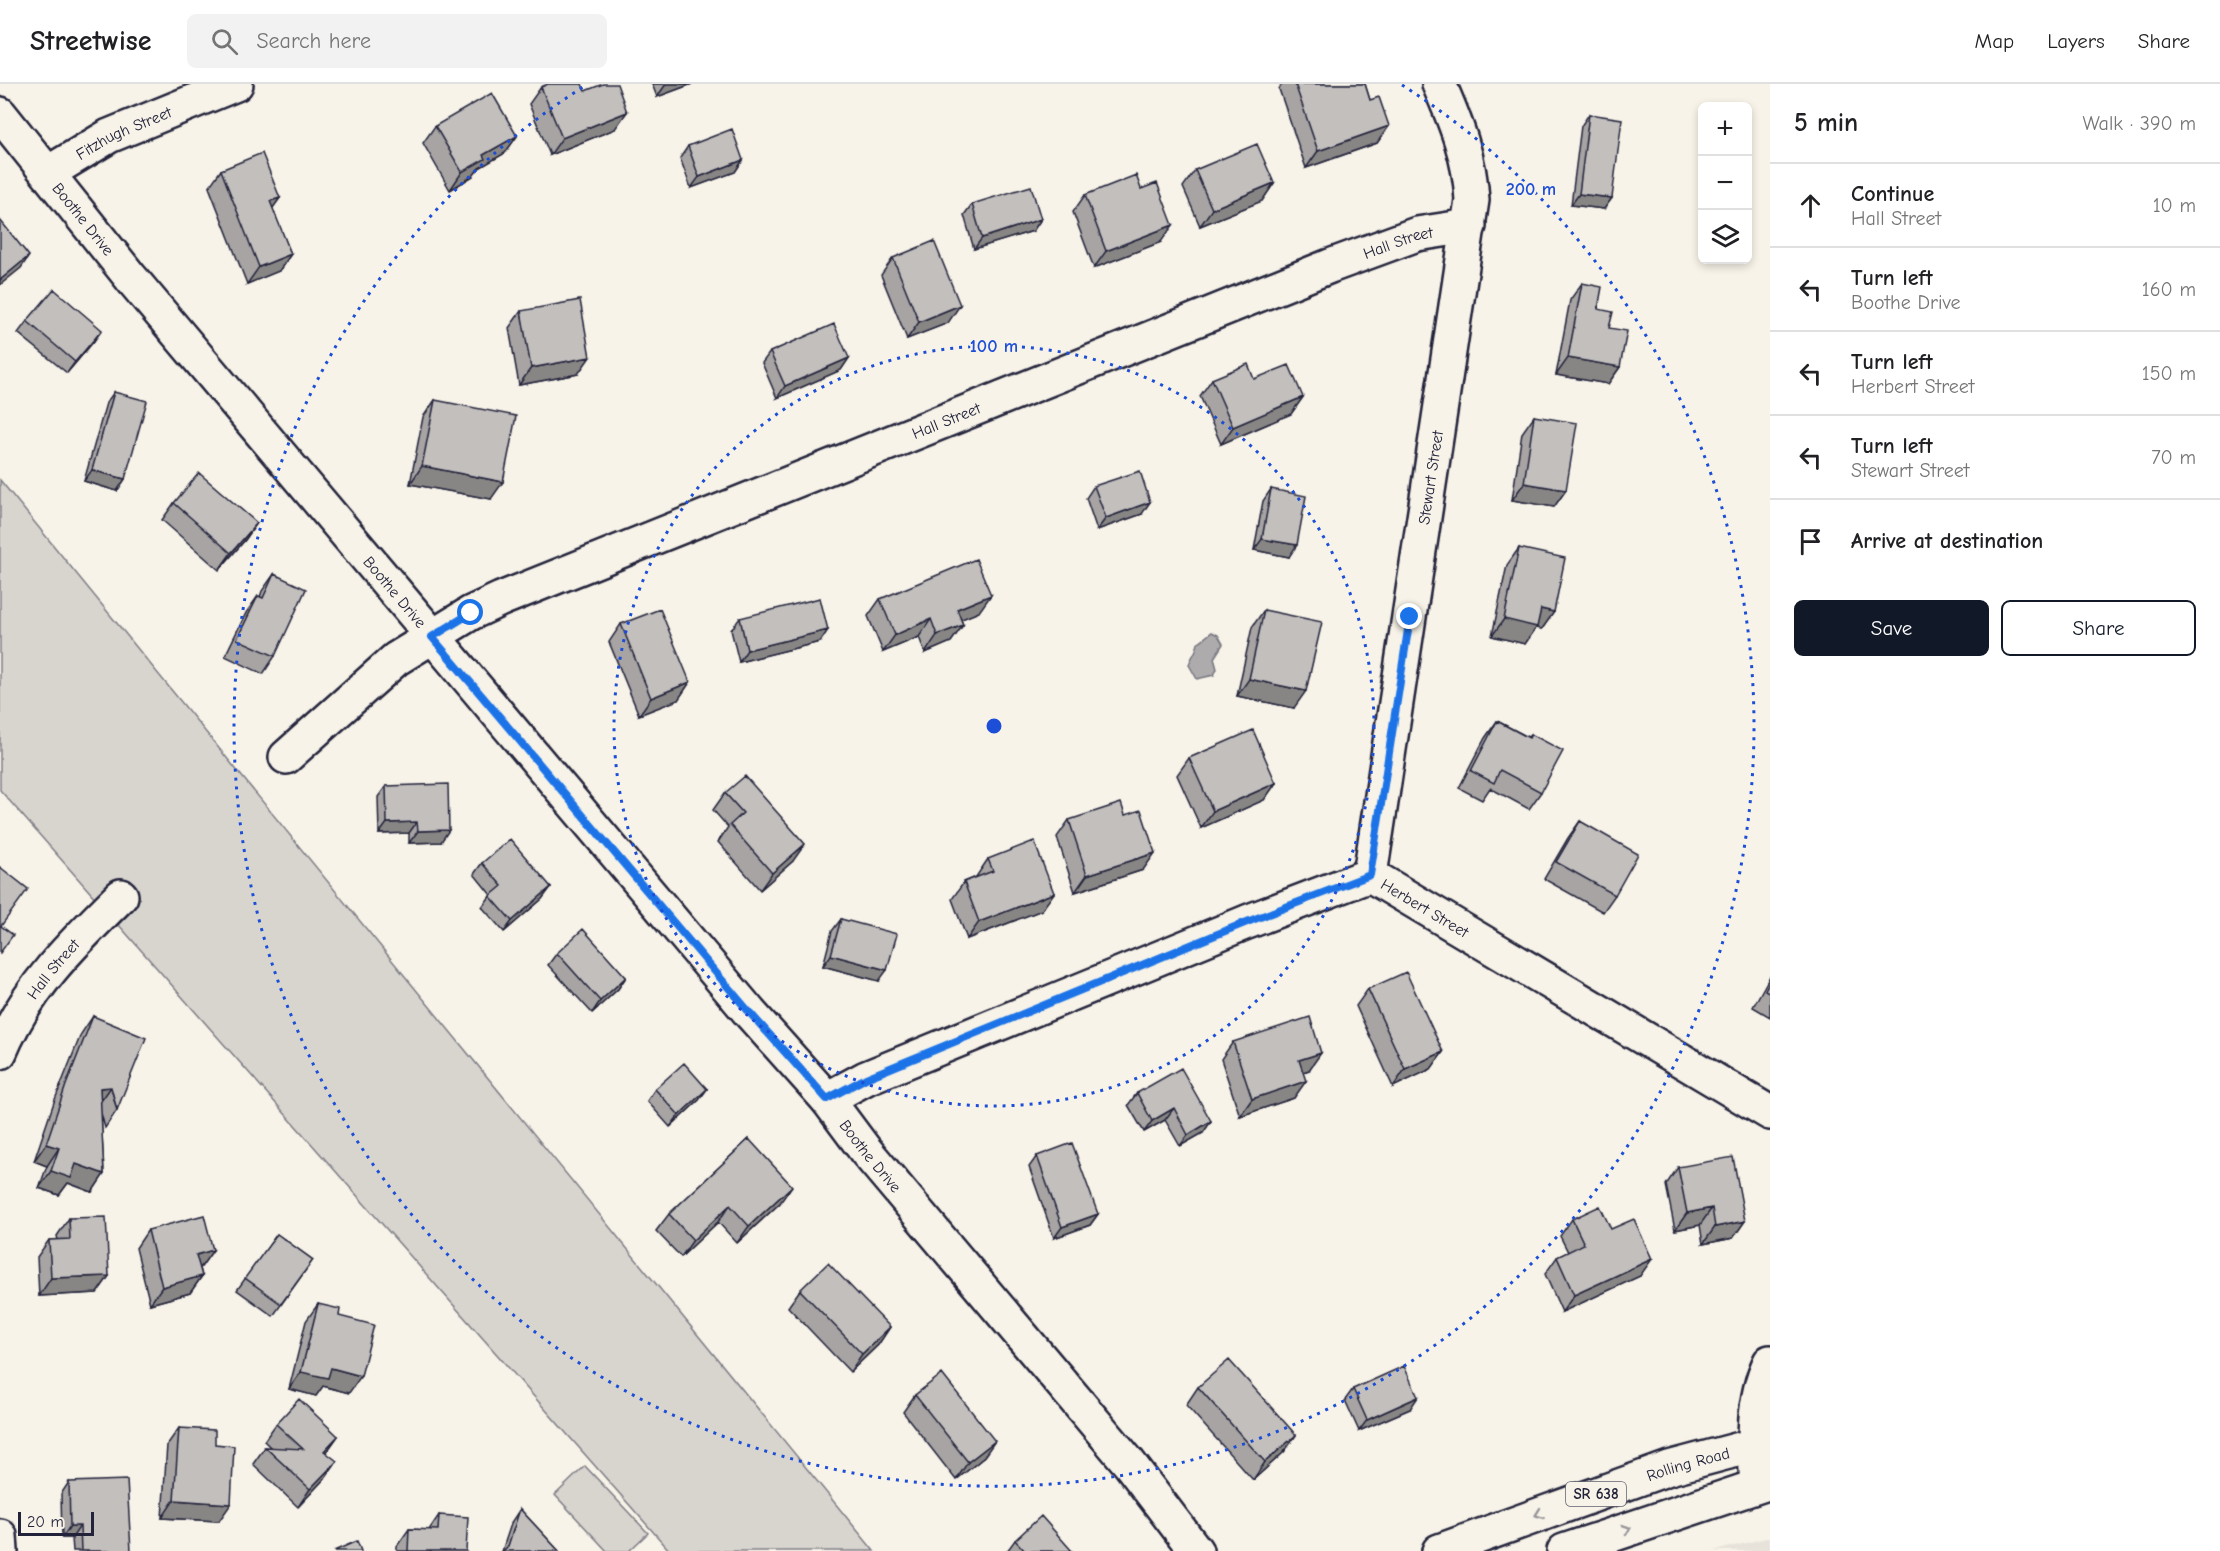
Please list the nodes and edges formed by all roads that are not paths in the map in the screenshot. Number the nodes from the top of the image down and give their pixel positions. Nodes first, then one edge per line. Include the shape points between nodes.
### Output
1 (236, 84) edge
2 (1439, 84) edge
3 (5, 121) edge
4 (48, 173) junction
5 (1469, 226) junction
6 (432, 637) junction
7 (286, 757) dead end
8 (1370, 875) junction
9 (121, 896) dead end
10 (0, 1052) edge
11 (827, 1099) junction
12 (1770, 1113) edge
13 (1770, 1362) edge
14 (1762, 1442) edge
15 (1764, 1483) edge
16 (0, 1536) edge
17 (1, 1551) edge
18 (1196, 1551) edge
19 (1439, 1551) edge
20 (1564, 1551) edge

1 - 4 street, Fitzhugh Street via 109,136
2 - 5 street, Stewart Street via 1462,136 1471,171
3 - 4 street, Boothe Drive
4 - 6 street, Boothe Drive via 130,278
5 - 6 street, Hall Street via 1417,234 1330,266 501,599
5 - 8 street, Stewart Street
6 - 7 street, Hall Street via 396,659
6 - 11 street, Boothe Drive
8 - 11 street, Herbert Street via 866,1078
8 - 12 street, Herbert Street
9 - 10 street, Hall Street via 58,958 32,992
11 - 18 street, Boothe Drive via 865,1150 1129,1463
13 - 14 street via 1758,1397
14 - 15 street
14 -> 19 street, Rolling Road / SR 638 via 1669,1468
20 -> 15 street, SR 638
16 - 17 street

